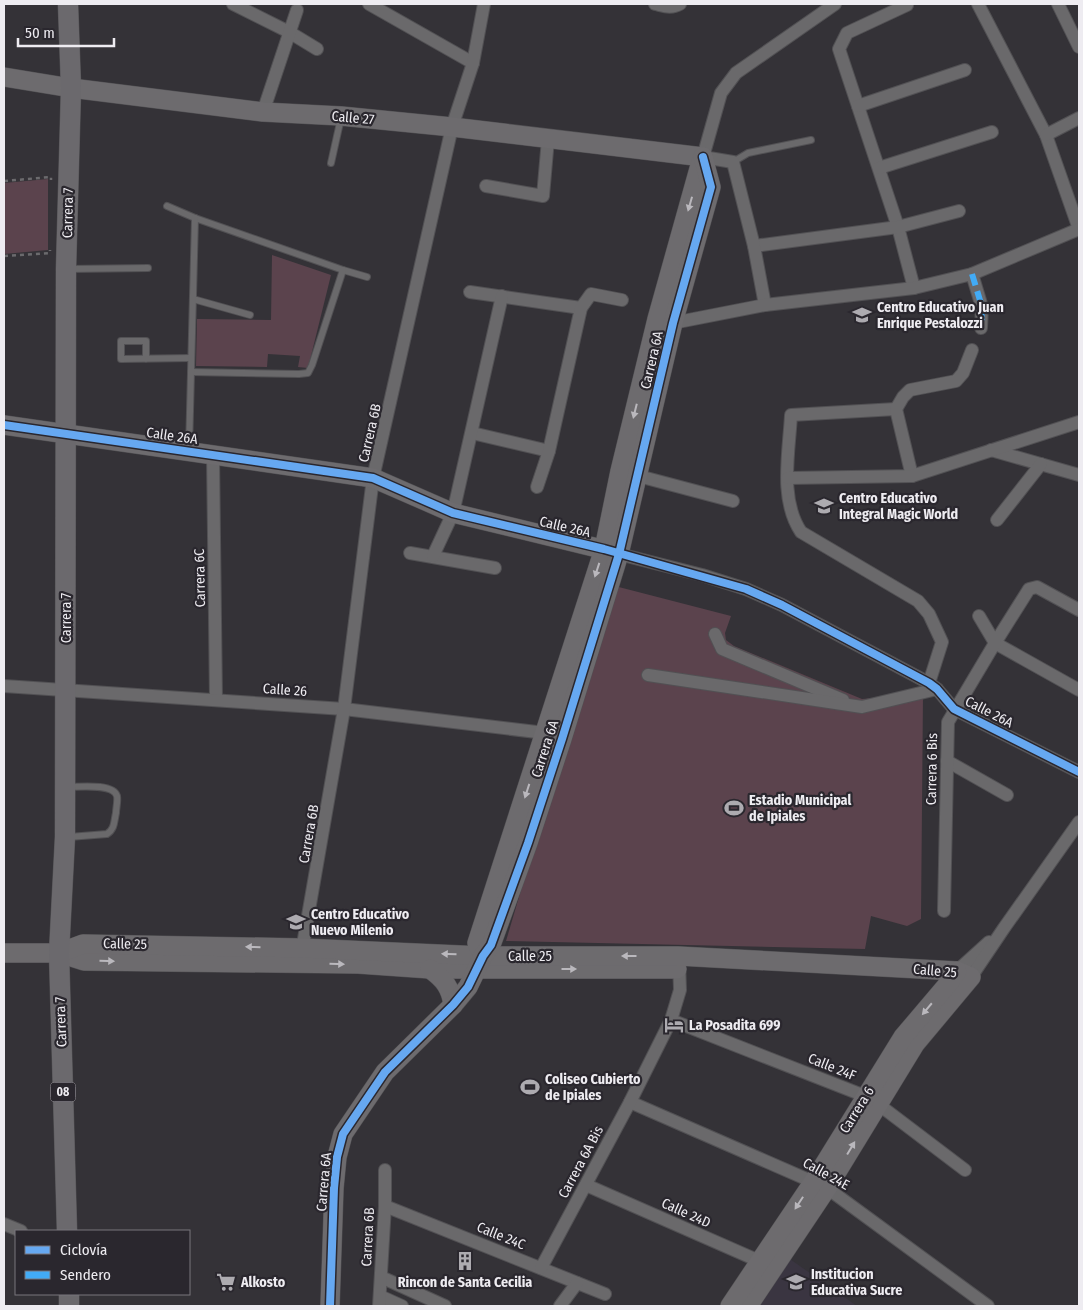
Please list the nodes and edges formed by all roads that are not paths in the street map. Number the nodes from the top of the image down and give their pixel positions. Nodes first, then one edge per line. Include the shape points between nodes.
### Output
1 (68, 4) edge
2 (233, 4) edge
3 (369, 4) edge
4 (484, 4) edge
5 (655, 4) edge
6 (680, 4) edge
7 (835, 4) edge
8 (978, 4) edge
9 (1058, 4) edge
10 (907, 5) dead end
11 (393, 9) edge
12 (297, 10) dead end
13 (289, 32) junction
14 (1079, 46) edge
15 (318, 49) dead end
16 (472, 63) junction
17 (965, 70) dead end
18 (4, 78) edge
19 (71, 88) junction
20 (858, 106) junction
21 (263, 112) junction
22 (341, 116) junction
23 (1079, 118) edge
24 (452, 127) junction
25 (992, 132) dead end
26 (1046, 135) junction
27 (548, 139) junction
28 (811, 140) dead end
29 (703, 157) junction
30 (733, 162) junction
31 (331, 164) dead end
32 (879, 168) junction
33 (486, 186) dead end
34 (167, 206) dead end
35 (959, 211) dead end
36 (195, 218) junction
37 (898, 226) junction
38 (1079, 229) edge
39 (754, 246) junction
40 (148, 268) dead end
41 (66, 270) junction
42 (343, 270) junction
43 (972, 274) junction
44 (367, 277) dead end
45 (914, 288) junction
46 (470, 292) dead end
47 (502, 296) junction
48 (193, 299) junction
49 (622, 300) dead end
50 (765, 305) junction
51 (581, 308) junction
52 (250, 315) dead end
53 (665, 321) junction
54 (981, 328) dead end
55 (972, 350) dead end
56 (191, 358) junction
57 (146, 359) junction
58 (191, 372) junction
59 (896, 409) junction
60 (1079, 422) edge
61 (4, 425) edge
62 (66, 434) junction
63 (472, 434) junction
64 (991, 450) junction
65 (549, 451) junction
66 (189, 452) junction
67 (213, 455) junction
68 (1041, 464) junction
69 (629, 474) junction
70 (1079, 475) edge
71 (912, 476) junction
72 (373, 478) junction
73 (788, 478) junction
74 (537, 487) dead end
75 (733, 501) dead end
76 (453, 513) junction
77 (997, 520) dead end
78 (611, 551) junction
79 (410, 553) dead end
80 (433, 556) junction
81 (495, 568) dead end
82 (1079, 610) edge
83 (979, 616) dead end
84 (715, 634) dead end
85 (995, 643) junction
86 (648, 675) dead end
87 (4, 686) edge
88 (933, 686) junction
89 (65, 690) junction
90 (1079, 690) edge
91 (216, 700) junction
92 (862, 707) junction
93 (344, 709) junction
94 (954, 709) junction
95 (554, 736) junction
96 (947, 761) junction
97 (1079, 772) edge
98 (64, 787) junction
99 (1008, 795) dead end
100 (1078, 826) edge
101 (64, 837) junction
102 (944, 911) dead end
103 (4, 953) edge
104 (59, 953) junction
105 (301, 956) junction
106 (480, 962) junction
107 (679, 963) junction
108 (430, 969) junction
109 (959, 981) junction
110 (453, 1005) junction
111 (672, 1020) junction
112 (871, 1100) junction
113 (630, 1102) junction
114 (385, 1170) dead end
115 (965, 1170) dead end
116 (820, 1184) junction
117 (586, 1185) junction
118 (385, 1206) junction
119 (4, 1224) edge
120 (19, 1230) edge
121 (67, 1230) edge
122 (768, 1265) junction
123 (541, 1268) junction
124 (381, 1278) junction
125 (577, 1283) junction
126 (605, 1294) dead end
127 (380, 1301) edge
128 (330, 1306) edge
129 (402, 1306) edge
130 (445, 1306) edge
131 (560, 1306) edge
132 (730, 1306) edge
133 (748, 1306) edge
134 (988, 1306) edge

1 - 19 main road, Carrera 7 / 08
2 - 13 street
3 - 11 street
4 - 16 street, Carrera 6B
5 - 6 street via 668,7
7 - 29 street via 736,73 721,93
8 - 26 street
9 - 14 street
10 - 20 street via 843,38 839,49
11 - 16 street
12 - 13 street
13 - 15 street
13 - 21 street
16 - 24 street, Carrera 6B
17 - 20 street
18 - 19 street, Calle 27
19 - 21 street, Calle 27
19 - 41 main road, Carrera 7 / 08
20 - 32 street
21 - 22 street, Calle 27
22 - 24 street, Calle 27
22 - 31 lane
23 - 26 street
24 - 27 street, Calle 27
24 - 72 street, Carrera 6B
25 - 32 street
26 - 38 street
27 - 29 street, Calle 27
27 - 33 street via 543,196
28 - 30 lane via 748,153
29 - 30 street
29 - 53 street, Carrera 6A
30 - 39 street
32 - 37 street
34 - 36 lane
35 - 37 street
36 - 42 lane
36 - 48 lane
37 - 39 street
37 - 45 street
38 - 43 street
39 - 50 street
40 - 41 lane
41 - 62 main road, Carrera 7 / 08
42 - 44 lane
42 - 58 lane via 308,373
43 - 45 street
43 - 54 street via 982,307
45 - 50 street
46 - 47 street
47 - 51 street
47 - 63 street
48 - 52 lane
48 - 56 lane
49 - 51 street via 591,294
50 - 53 street
51 - 65 street
53 - 69 street, Carrera 6A
55 - 59 street via 963,373 956,381 910,390
56 - 57 lane
56 - 58 lane
57 - 57 lane via 121,359 121,341 146,341
58 - 66 lane
59 - 71 street
59 - 73 street via 791,415
60 - 64 street
61 - 62 street, Calle 26A
62 - 66 street, Calle 26A
62 - 89 main road, Carrera 7 / 08
63 - 65 street
63 - 76 street
64 - 68 street
64 - 71 street
65 - 74 street
66 - 67 street, Calle 26A
67 - 72 street, Calle 26A
67 - 91 street, Carrera 6C
68 - 70 street
68 - 77 street
69 - 75 street
69 - 78 street, Carrera 6A
71 - 73 street
72 - 76 street, Calle 26A
72 - 93 street, Carrera 6B
73 - 88 street via 789,506 801,532 918,601 929,614 942,642
76 - 78 street, Calle 26A
76 - 80 street
78 - 88 street, Calle 26A via 746,589
78 - 95 street, Carrera 6A
79 - 80 street
80 - 81 street
82 - 85 street, Carrera 6 Bis via 1038,587 1029,589
83 - 85 street
84 - 92 street via 722,648
85 - 90 street
85 - 94 street, Carrera 6 Bis
86 - 92 street
87 - 89 street, Calle 26
88 - 92 street
88 - 94 street, Calle 26A
89 - 91 street, Calle 26
89 - 98 main road, Carrera 7 / 08
91 - 93 street, Calle 26
93 - 95 street, Calle 26
93 - 105 street, Carrera 6B
94 - 96 street, Carrera 6 Bis via 948,722
94 - 97 street, Calle 26A
95 - 106 street, Carrera 6A via 478,944
96 - 99 street
96 - 102 street, Carrera 6 Bis
98 - 101 main road, Carrera 7 / 08
98 - 101 lane via 108,788 117,797 111,832
100 - 109 street, Carrera 6 via 1004,928
101 - 104 main road, Carrera 7 / 08
103 - 104 street, Calle 25
104 - 105 street, Calle 25 via 84,961
104 - 121 main road, Carrera 7 / 08
106 -> 105 street, Calle 25
105 -> 108 street, Calle 25
106 - 107 street, Calle 25
106 - 108 street, Calle 25
106 - 110 street, Carrera 6A via 468,987
107 - 109 street, Calle 25
107 - 111 street, Carrera 6A Bis via 680,990
108 - 110 street via 447,984
109 - 112 street, Carrera 6 via 903,1037
110 - 128 street, Carrera 6A via 385,1072 343,1134 334,1188
111 - 112 street, Calle 24F
111 - 113 street, Carrera 6A Bis
112 - 115 street, Calle 24F
112 - 116 street, Carrera 6
113 - 116 street, Calle 24E
113 - 117 street, Carrera 6A Bis
114 - 118 street, Carrera 6B
116 - 122 street, Carrera 6
116 - 134 street, Calle 24E
117 - 122 street, Calle 24D
117 - 123 street, Carrera 6A Bis
118 - 123 street, Calle 24C
118 - 124 street, Carrera 6B
119 - 120 street
122 - 132 street, Carrera 6
122 - 133 street, Carrera 6
123 - 125 street, Calle 24C
124 - 127 street, Carrera 6B
124 - 130 street
125 - 126 street, Calle 24C
125 - 131 street
127 - 129 street

